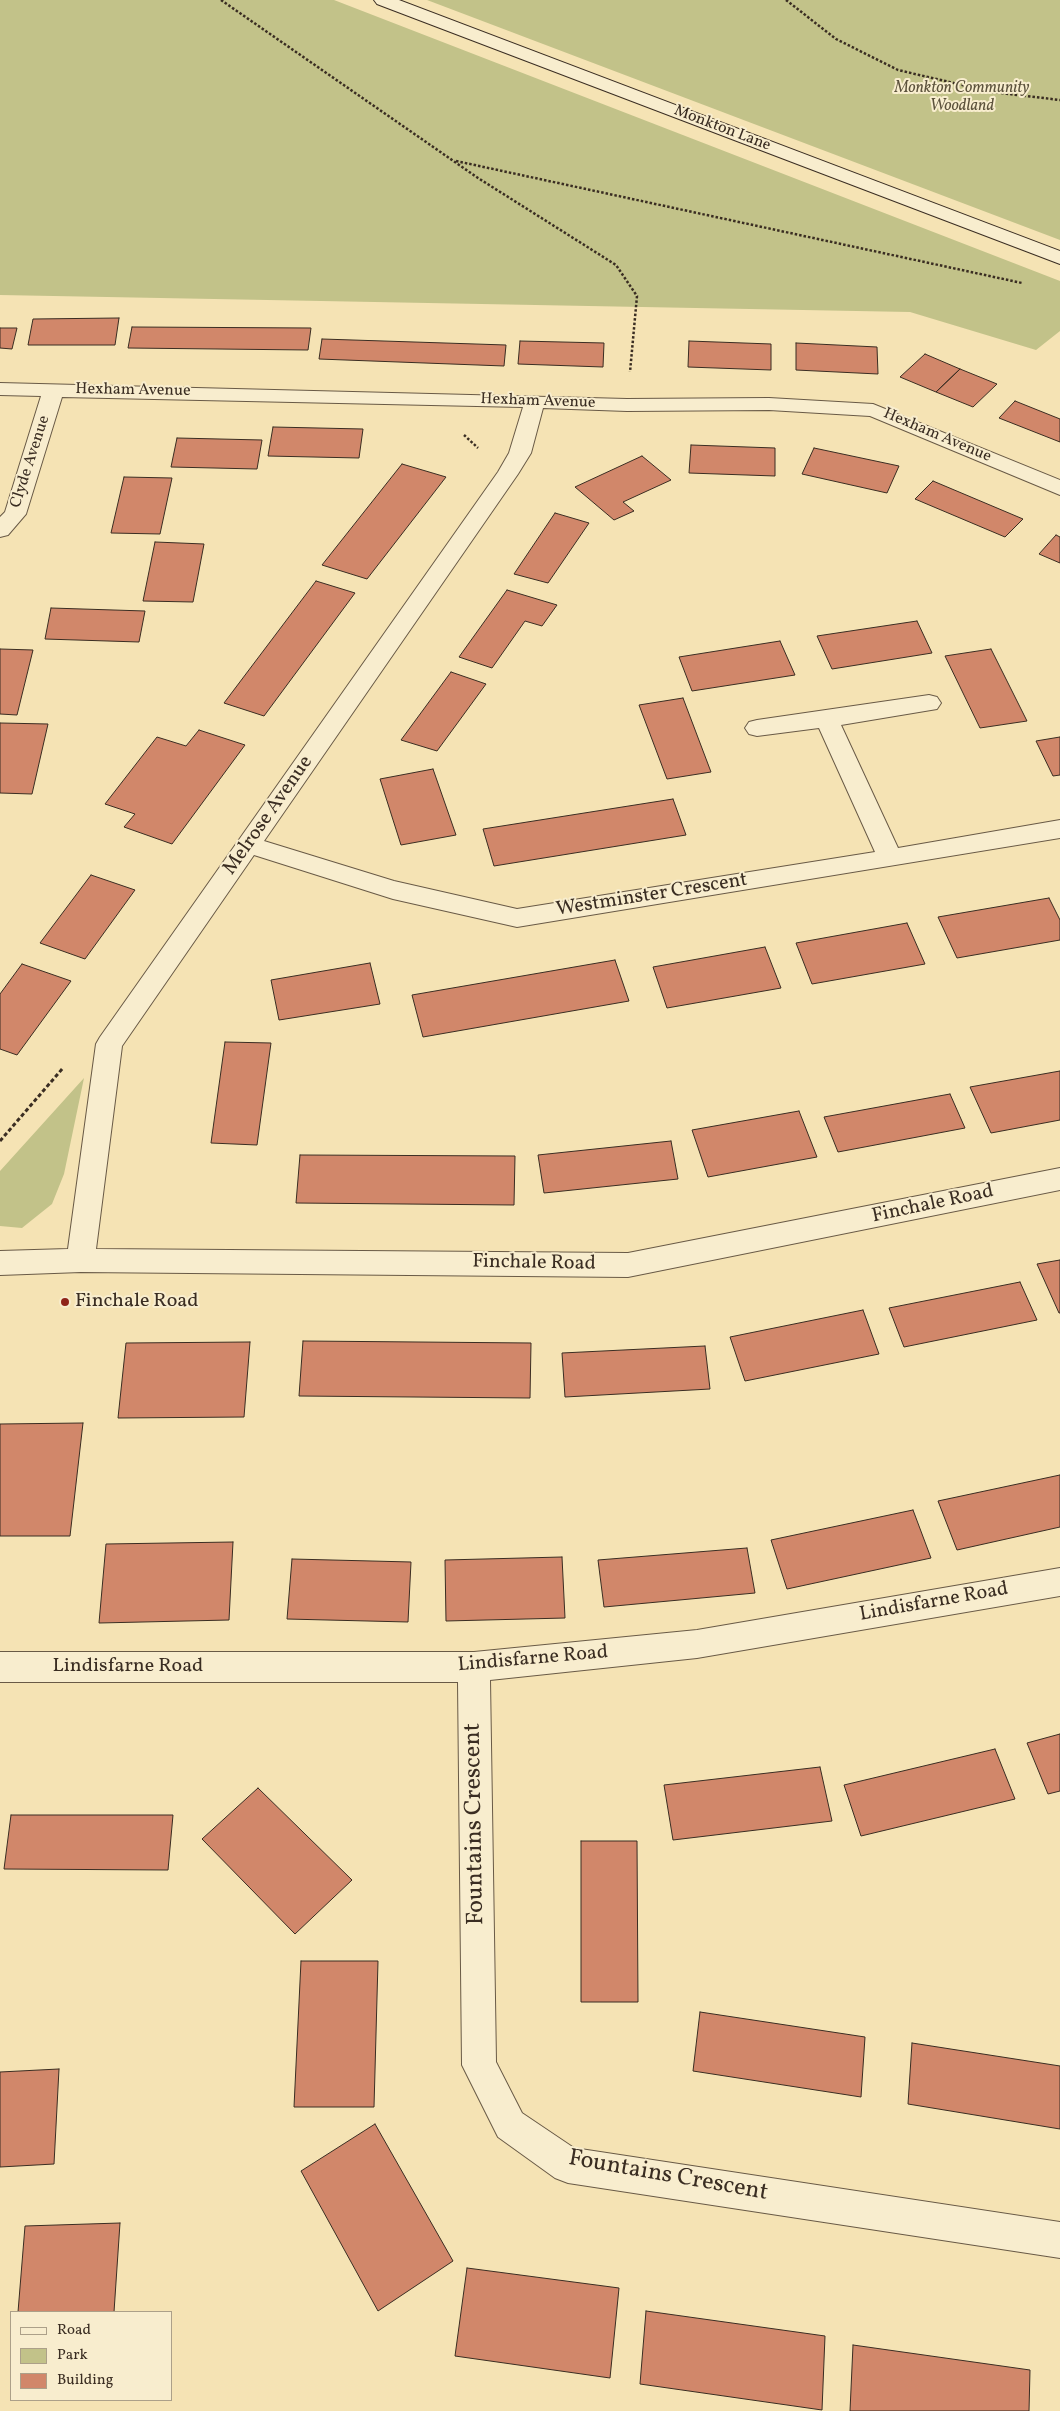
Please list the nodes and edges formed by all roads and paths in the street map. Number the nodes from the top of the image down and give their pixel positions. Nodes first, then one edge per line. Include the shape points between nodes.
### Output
1 (221, 0) edge
2 (383, 0) edge
3 (786, 0) edge
4 (1060, 100) edge
5 (453, 161) junction
6 (1060, 258) edge
7 (1023, 283) dead end
8 (0, 389) edge
9 (54, 390) junction
10 (535, 401) junction
11 (627, 405) junction
12 (1060, 488) edge
13 (0, 530) edge
14 (929, 703) dead end
15 (827, 719) junction
16 (757, 728) dead end
17 (1060, 829) edge
18 (249, 845) junction
19 (890, 858) junction
20 (108, 1044) junction
21 (0, 1141) edge
22 (1060, 1179) edge
23 (80, 1260) junction
24 (0, 1263) edge
25 (1060, 1582) edge
26 (0, 1667) edge
27 (474, 1667) junction
28 (1060, 2240) edge

1 - 5 path
2 - 6 street, Monkton Lane
3 - 4 path via 836,39 898,70 992,92
5 - 7 path
5 - 11 path via 616,265 637,296
8 - 9 street, Hexham Avenue
9 - 10 street, Hexham Avenue
9 - 13 street, Clyde Avenue via 15,514
10 - 11 street, Hexham Avenue
10 - 18 street, Melrose Avenue via 520,453 507,474
11 - 12 street, Hexham Avenue via 769,404 873,410
14 - 15 street
15 - 16 street
15 - 19 street
17 - 19 street, Westminster Crescent
18 - 19 street, Westminster Crescent via 393,890 516,918
18 - 20 street, Melrose Avenue
20 - 21 path via 82,1045
20 - 23 street, Melrose Avenue
22 - 23 street, Finchale Road via 628,1265
23 - 24 street, Finchale Road
25 - 27 street, Lindisfarne Road via 697,1644
26 - 27 street, Lindisfarne Road
27 - 28 street, Fountains Crescent via 479,2065 510,2126 568,2165

